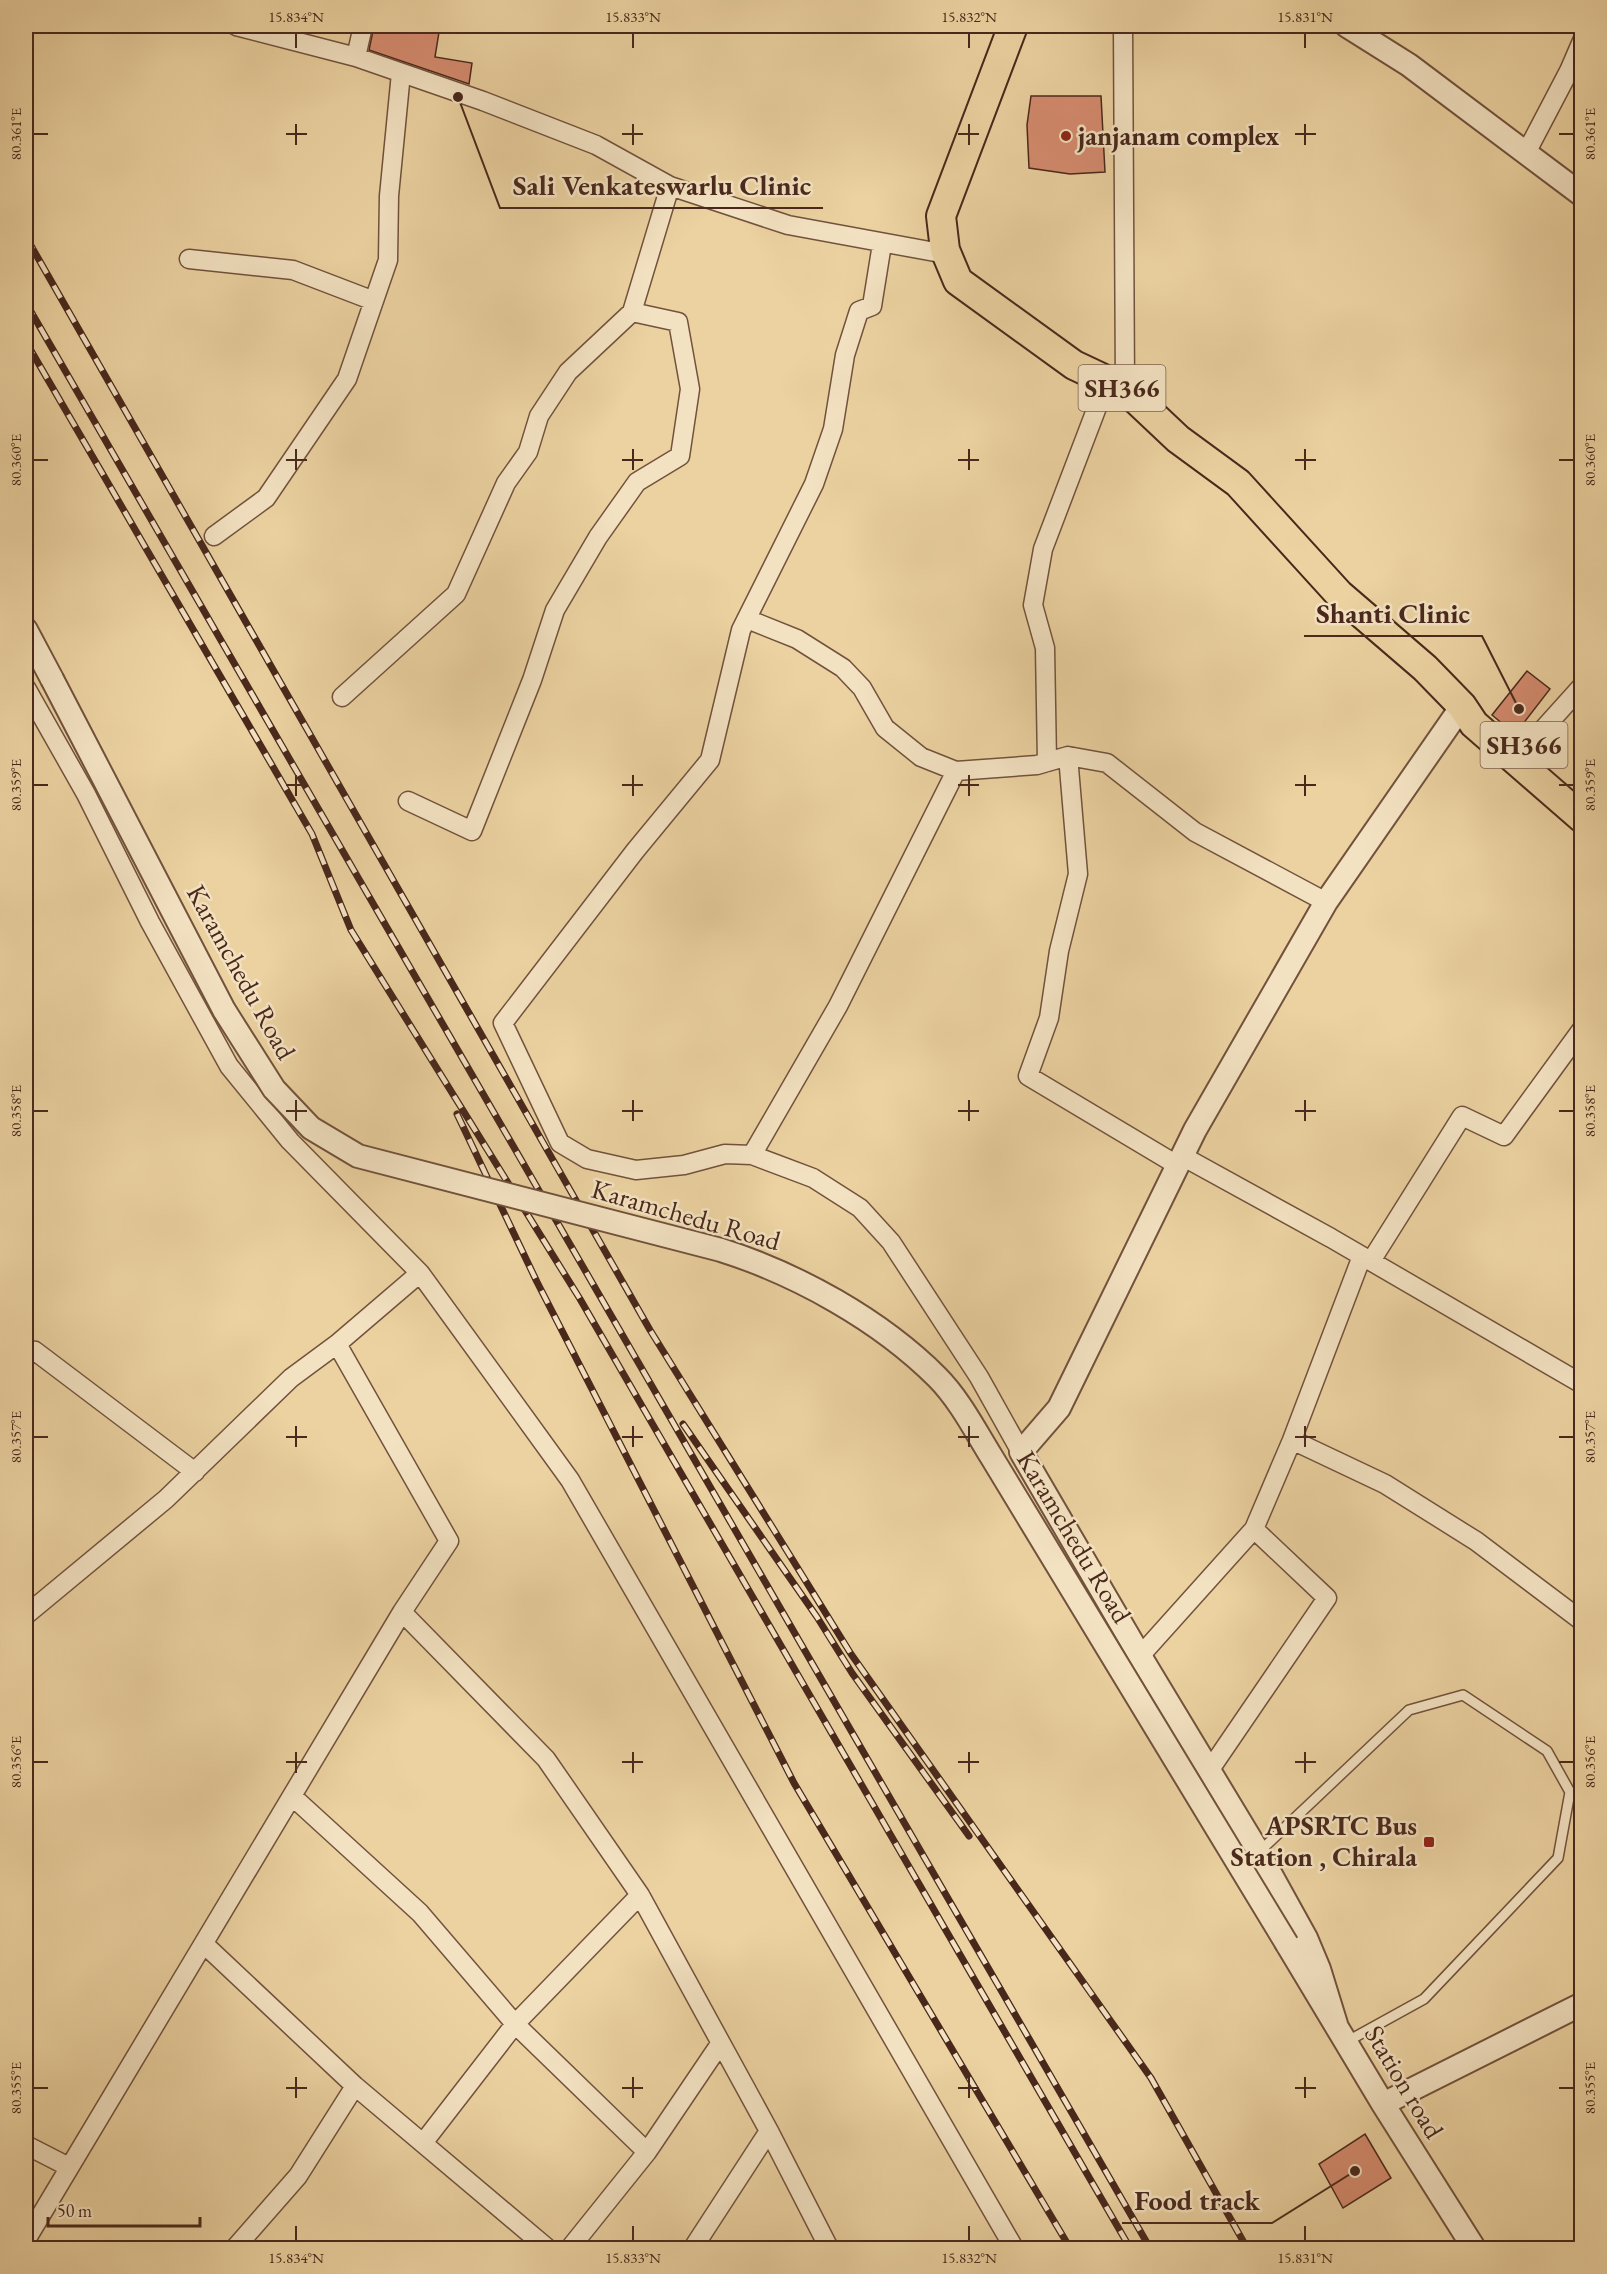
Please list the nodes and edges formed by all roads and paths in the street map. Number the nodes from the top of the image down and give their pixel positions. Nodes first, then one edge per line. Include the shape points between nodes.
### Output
1 (236, 26) edge
2 (363, 26) edge
3 (1013, 26) edge
4 (1123, 26) edge
5 (1347, 26) edge
6 (1581, 41) edge
7 (356, 57) junction
8 (401, 73) junction
9 (1526, 153) junction
10 (670, 186) junction
11 (1581, 195) edge
12 (882, 244) junction
13 (946, 254) junction
14 (189, 259) dead end
15 (374, 302) junction
16 (632, 312) junction
17 (1116, 385) junction
18 (214, 536) dead end
19 (747, 619) junction
20 (26, 630) edge
21 (52, 679) junction
22 (1581, 686) edge
23 (342, 697) dead end
24 (28, 701) edge
25 (1462, 706) junction
26 (1527, 747) junction
27 (1068, 756) junction
28 (1047, 762) junction
29 (956, 771) junction
30 (1581, 795) edge
31 (408, 801) dead end
32 (1581, 818) edge
33 (1326, 902) junction
34 (1581, 1029) edge
35 (752, 1155) junction
36 (1180, 1160) junction
37 (1367, 1258) junction
38 (420, 1273) junction
39 (337, 1344) junction
40 (28, 1349) edge
41 (1581, 1384) edge
42 (1292, 1440) junction
43 (1021, 1452) junction
44 (195, 1472) junction
45 (1254, 1529) junction
46 (402, 1612) junction
47 (26, 1615) edge
48 (1581, 1621) edge
49 (1140, 1656) junction
50 (1209, 1771) junction
51 (293, 1797) junction
52 (1258, 1853) junction
53 (640, 1895) junction
54 (204, 1944) junction
55 (1287, 1944) joint
56 (1581, 2004) edge
57 (515, 2024) junction
58 (1341, 2033) junction
59 (720, 2044) junction
60 (355, 2086) junction
61 (1383, 2104) junction
62 (769, 2131) junction
63 (423, 2143) junction
64 (26, 2145) edge
65 (647, 2152) junction
66 (68, 2166) junction
67 (26, 2240) edge
68 (235, 2248) edge
69 (547, 2248) edge
70 (570, 2248) edge
71 (693, 2248) edge
72 (829, 2248) edge
73 (1014, 2248) edge
74 (1474, 2248) edge

1 - 7 street
2 - 7 street
3 - 13 main road, SH366 via 941,216
4 - 17 street
5 - 9 street via 1409,65
6 - 9 street
7 - 8 street
8 - 10 street via 596,145
8 - 15 street via 389,196 388,260
9 - 11 street
10 - 12 street via 788,225
10 - 16 street
12 - 13 street
12 - 19 street via 872,306 859,311 845,355 833,429 814,484
13 - 17 main road, SH366 via 958,281 1074,365
14 - 15 street via 293,270
15 - 18 street via 347,379 266,498
16 - 23 street via 568,372 539,416 528,452 506,483 456,594
16 - 31 street via 678,322 690,389 680,456 637,482 598,537 555,610 532,680 472,831
17 - 25 main road, SH366 via 1178,439 1238,483 1339,594 1425,668
17 - 28 street via 1043,549 1033,605 1045,648
19 - 29 street via 797,639 843,668 862,688 885,728 921,757
19 - 35 street via 741,630 710,760 503,1023 560,1143 587,1158 636,1170 684,1165 725,1154
20 - 21 street, Karamchedu Road
21 - 24 street
21 - 55 street, Karamchedu Road, bridge via 224,1010 274,1089 311,1128 358,1156 767,1265 864,1321 938,1378 992,1456
22 - 26 street
24 - 38 street via 86,794 229,1066 290,1141
25 - 26 main road, SH366 via 1485,710
25 - 32 main road, SH366 via 1474,724
25 - 33 street
26 - 30 main road, SH366
27 - 28 street
27 - 33 street via 1107,763 1195,832
27 - 36 street via 1078,874 1059,951 1049,1018 1028,1076
28 - 29 street
29 - 35 street via 838,1006
33 - 36 street
34 - 37 street via 1504,1136 1462,1116
35 - 43 street via 813,1178 860,1208 891,1242 979,1377
36 - 37 street
36 - 43 street via 1059,1408
37 - 41 street
37 - 42 street
38 - 39 street
38 - 73 street via 570,1480
39 - 44 street via 291,1378
39 - 46 street via 449,1541
40 - 44 street
42 - 45 street
42 - 48 street via 1385,1484 1476,1541
43 - 49 street
44 - 47 street
45 - 49 street
45 - 50 street via 1327,1598
46 - 51 street
46 - 53 street via 546,1759
49 - 50 street
50 - 52 street
51 - 54 street
51 - 57 street via 420,1913
52 - 58 street via 1306,1938
52 - 58 lane via 1409,1710 1463,1695 1547,1751 1570,1792 1558,1858 1424,1999
53 - 57 street
53 - 59 street
54 - 60 street
54 - 66 street
55 - 58 street, Station road
56 - 61 street
57 - 63 street
57 - 65 street
58 - 61 street, Station road
59 - 62 street
59 - 65 street
60 - 63 street
60 - 68 street via 298,2176
61 - 74 street, Station road
62 - 71 street
62 - 72 street
63 - 69 street
64 - 66 street
65 - 70 street
66 - 67 street

